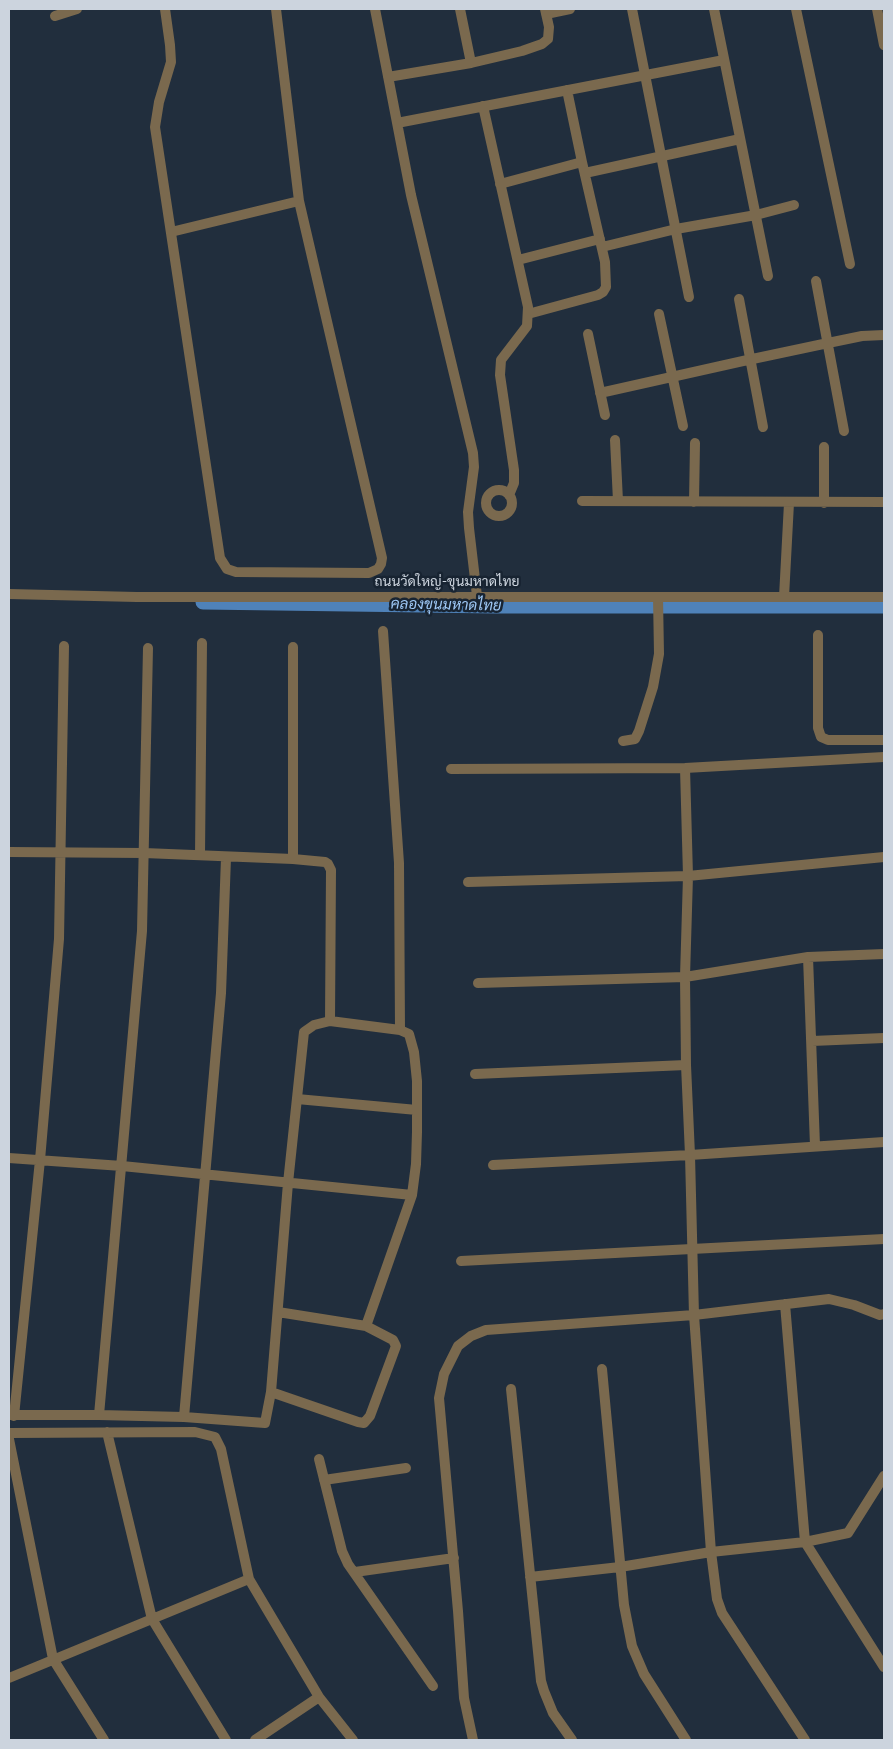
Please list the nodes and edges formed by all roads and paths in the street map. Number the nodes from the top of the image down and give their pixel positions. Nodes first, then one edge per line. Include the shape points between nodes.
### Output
1 (77, 9) edge
2 (165, 9) edge
3 (276, 9) edge
4 (375, 9) edge
5 (460, 9) edge
6 (570, 9) edge
7 (632, 9) edge
8 (714, 9) edge
9 (796, 9) edge
10 (877, 9) edge
11 (545, 11) edge
12 (55, 16) dead end
13 (884, 45) edge
14 (724, 60) junction
15 (471, 63) junction
16 (645, 74) junction
17 (388, 78) junction
18 (567, 90) junction
19 (483, 106) junction
20 (397, 123) junction
21 (740, 139) junction
22 (661, 157) junction
23 (582, 162) junction
24 (585, 173) junction
25 (500, 184) junction
26 (299, 201) junction
27 (794, 205) dead end
28 (756, 215) junction
29 (676, 230) junction
30 (171, 232) junction
31 (601, 243) junction
32 (518, 260) junction
33 (850, 264) dead end
34 (768, 276) dead end
35 (816, 281) dead end
36 (689, 297) dead end
37 (740, 299) dead end
38 (528, 314) junction
39 (659, 314) dead end
40 (588, 334) dead end
41 (884, 335) edge
42 (828, 343) junction
43 (750, 359) junction
44 (673, 376) junction
45 (600, 393) junction
46 (605, 415) dead end
47 (683, 426) dead end
48 (763, 427) dead end
49 (844, 431) dead end
50 (615, 440) dead end
51 (694, 443) dead end
52 (824, 447) dead end
53 (509, 495) junction
54 (582, 501) dead end
55 (618, 501) junction
56 (694, 502) junction
57 (884, 502) edge
58 (789, 503) junction
59 (824, 503) junction
60 (486, 507) junction
61 (468, 512) junction
62 (9, 594) edge
63 (477, 596) junction
64 (784, 597) junction
65 (884, 597) edge
66 (658, 601) junction
67 (383, 631) dead end
68 (818, 635) dead end
69 (202, 643) dead end
70 (64, 646) dead end
71 (293, 647) dead end
72 (148, 648) dead end
73 (884, 740) edge
74 (623, 741) dead end
75 (884, 757) edge
76 (685, 768) junction
77 (451, 769) dead end
78 (9, 852) edge
79 (60, 853) junction
80 (144, 853) junction
81 (200, 855) junction
82 (884, 857) edge
83 (226, 858) junction
84 (293, 859) junction
85 (688, 876) junction
86 (468, 882) dead end
87 (884, 954) edge
88 (808, 957) junction
89 (685, 976) junction
90 (478, 982) dead end
91 (330, 1020) junction
92 (400, 1030) junction
93 (884, 1038) edge
94 (812, 1041) junction
95 (686, 1065) junction
96 (475, 1074) dead end
97 (297, 1098) junction
98 (417, 1110) junction
99 (884, 1142) edge
100 (815, 1146) junction
101 (690, 1155) junction
102 (9, 1158) edge
103 (40, 1160) junction
104 (493, 1165) dead end
105 (122, 1166) junction
106 (205, 1175) junction
107 (288, 1183) junction
108 (412, 1195) junction
109 (884, 1239) edge
110 (693, 1248) junction
111 (461, 1261) dead end
112 (785, 1304) junction
113 (278, 1312) junction
114 (882, 1314) edge
115 (694, 1315) junction
116 (366, 1326) junction
117 (884, 1326) edge
118 (602, 1369) dead end
119 (511, 1389) dead end
120 (271, 1392) junction
121 (99, 1414) junction
122 (11, 1415) edge
123 (184, 1417) junction
124 (107, 1432) junction
125 (9, 1433) edge
126 (9, 1439) edge
127 (319, 1459) dead end
128 (406, 1468) dead end
129 (884, 1476) edge
130 (324, 1480) junction
131 (805, 1542) junction
132 (711, 1552) junction
133 (454, 1558) junction
134 (620, 1567) junction
135 (355, 1572) junction
136 (530, 1577) junction
137 (249, 1578) junction
138 (152, 1619) junction
139 (53, 1659) junction
140 (884, 1667) edge
141 (9, 1678) edge
142 (433, 1686) dead end
143 (319, 1697) junction
144 (104, 1740) edge
145 (226, 1740) edge
146 (255, 1740) edge
147 (353, 1740) edge
148 (473, 1740) edge
149 (572, 1740) edge
150 (686, 1740) edge
151 (806, 1740) edge

1 - 12 street
2 - 30 street via 171,54 156,127
3 - 26 street
4 - 17 street
5 - 15 street
6 - 11 street
7 - 16 street
8 - 14 street
9 - 33 street
10 - 13 street
11 - 15 street via 548,39 542,44
14 - 16 street
14 - 21 street
15 - 17 street
16 - 18 street
16 - 22 street
17 - 20 street
18 - 19 street
18 - 23 street
19 - 20 street
19 - 25 street
20 - 61 street via 411,195 473,453
21 - 22 street
21 - 28 street
22 - 24 street
22 - 29 street
23 - 24 street
23 - 25 street
24 - 31 street
25 - 32 street
26 - 30 street
26 - 30 street via 382,558 378,569 369,573 236,572 222,564
27 - 28 street
28 - 29 street
28 - 34 street
29 - 31 street
29 - 36 street
31 - 32 street
31 - 38 street via 605,262 606,288 603,292
32 - 38 street
35 - 42 street
37 - 43 street
38 - 53 street via 527,326 501,360 500,375 514,470 514,483
39 - 44 street
40 - 45 street
41 - 42 street
42 - 43 street
42 - 49 street
43 - 44 street
43 - 48 street
44 - 45 street
44 - 47 street
45 - 46 street
50 - 55 street
51 - 56 street
52 - 59 street
53 - 60 street via 502,490 493,491 487,498
53 - 60 street via 511,508 504,515 492,514
54 - 55 street
55 - 56 street
56 - 58 street
57 - 59 street
58 - 59 street
58 - 64 street
60 - 61 street
61 - 63 street
62 - 63 street, ถนนวัดใหญ่-ขุนมหาดไทย
63 - 66 street, ถนนวัดใหญ่-ขุนมหาดไทย
64 - 65 street, ถนนวัดใหญ่-ขุนมหาดไทย
64 - 66 street, ถนนวัดใหญ่-ขุนมหาดไทย
66 - 74 street via 660,628 653,687 639,731 635,738
67 - 92 street via 399,863
68 - 73 street via 818,728 821,737 828,740
69 - 81 street
70 - 79 street
71 - 84 street
72 - 80 street
75 - 76 street
76 - 77 street
76 - 85 street
78 - 79 street
79 - 80 street
79 - 103 street via 60,939
80 - 81 street
80 - 105 street via 141,940
81 - 83 street
82 - 85 street
83 - 84 street
83 - 106 street via 220,993
84 - 91 street via 320,860 330,867
85 - 86 street
85 - 89 street
87 - 88 street
88 - 89 street
88 - 94 street
89 - 90 street
89 - 95 street
91 - 92 street
91 - 97 street via 304,1032
92 - 98 street via 409,1034 413,1043 418,1081
93 - 94 street
94 - 100 street
95 - 96 street
95 - 101 street
97 - 98 street
97 - 107 street
98 - 108 street
99 - 100 street
100 - 101 street
101 - 104 street
101 - 110 street
102 - 103 street
103 - 105 street
103 - 122 street
105 - 106 street
105 - 121 street
106 - 107 street
106 - 123 street
107 - 108 street
107 - 113 street
108 - 116 street
109 - 110 street
110 - 111 street
110 - 115 street
112 - 114 street via 829,1299
112 - 115 street
112 - 131 street
113 - 116 street
113 - 120 street
114 - 117 street
115 - 132 street
115 - 133 street via 486,1330 458,1346 444,1374 439,1398
116 - 120 street via 393,1340 396,1346 370,1416 364,1423
118 - 134 street
119 - 136 street
120 - 123 street via 265,1423
121 - 122 street
121 - 123 street
124 - 125 street
124 - 137 street via 196,1432 215,1437 221,1448
124 - 138 street
126 - 139 street
127 - 130 street
128 - 130 street
129 - 131 street via 848,1533
130 - 135 street via 342,1551
131 - 132 street
131 - 140 street
132 - 134 street
132 - 151 street via 717,1600 722,1613
133 - 135 street
133 - 148 street via 464,1698
134 - 136 street
134 - 150 street via 632,1646 644,1674
135 - 142 street
136 - 149 street via 544,1691 553,1713
137 - 138 street
137 - 143 street
138 - 139 street
138 - 145 street
139 - 141 street
139 - 144 street
143 - 146 street
143 - 147 street

